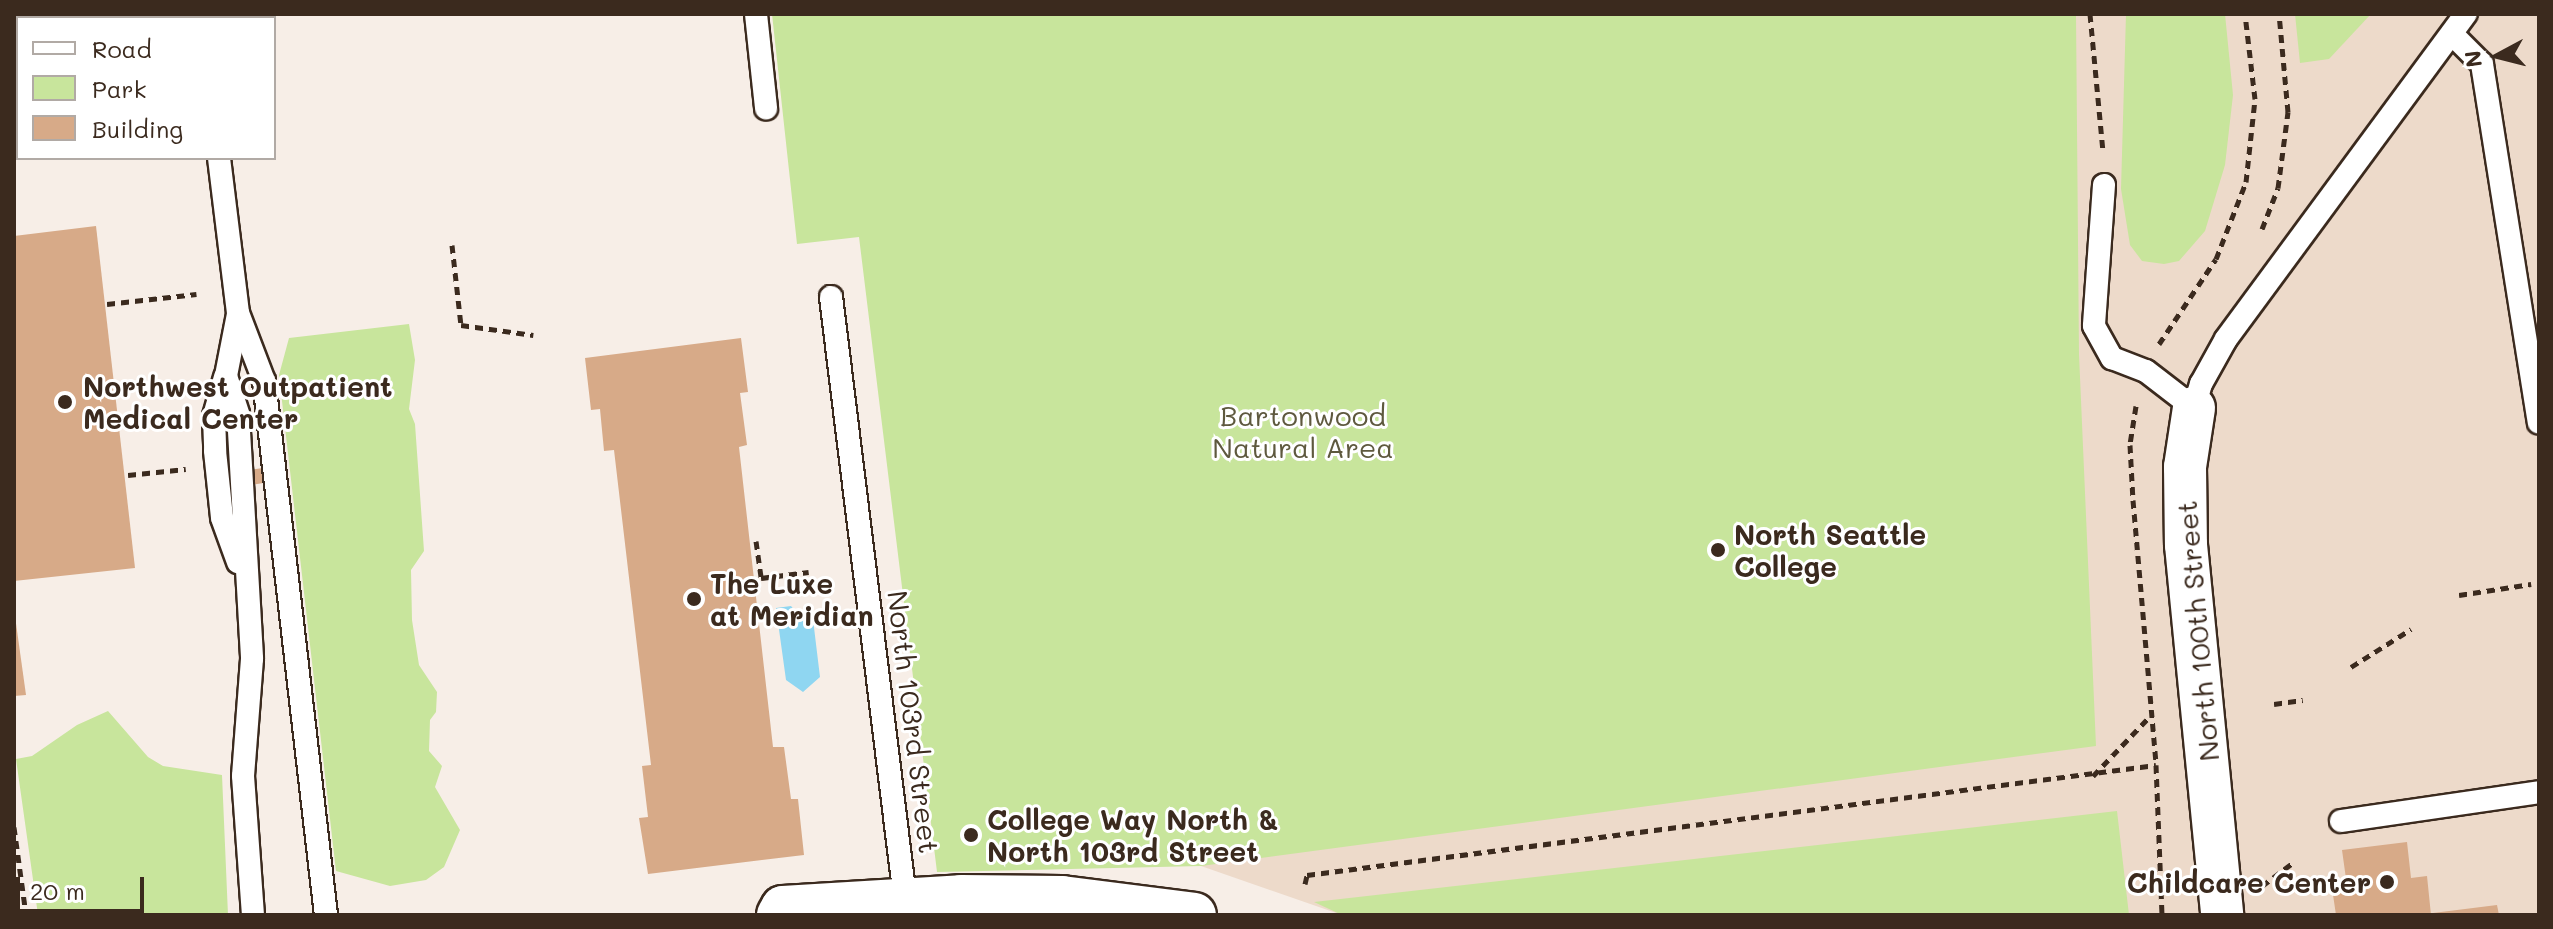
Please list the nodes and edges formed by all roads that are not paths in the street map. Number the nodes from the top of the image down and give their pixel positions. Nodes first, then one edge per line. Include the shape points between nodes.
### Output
1 (756, 14) edge
2 (2466, 14) edge
3 (2452, 34) junction
4 (766, 108) dead end
5 (219, 160) edge
6 (2104, 185) road end
7 (831, 297) dead end
8 (238, 313) junction
9 (2531, 314) edge
10 (226, 376) junction
11 (2194, 408) junction
12 (2539, 422) edge
13 (243, 575) junction
14 (2539, 792) edge
15 (2341, 821) dead end
16 (2238, 903) edge
17 (906, 907) edge
18 (253, 915) edge
19 (326, 915) edge
20 (779, 915) edge
21 (1194, 915) edge

1 - 4 lane
2 - 3 lane
3 - 9 lane via 2482,64
3 - 11 lane via 2226,339
5 - 8 lane
6 - 11 lane via 2094,326 2112,358 2146,371
7 - 17 lane, North 103rd Street
8 - 10 lane
8 - 19 lane via 264,381
9 - 12 lane
10 - 13 lane via 238,414
10 - 13 lane via 214,416 216,465 222,518
11 - 16 street, North 100th Street via 2184,518
13 - 18 lane via 252,659 243,789
14 - 15 lane
17 - 20 street via 783,908
17 - 21 street via 1062,898

